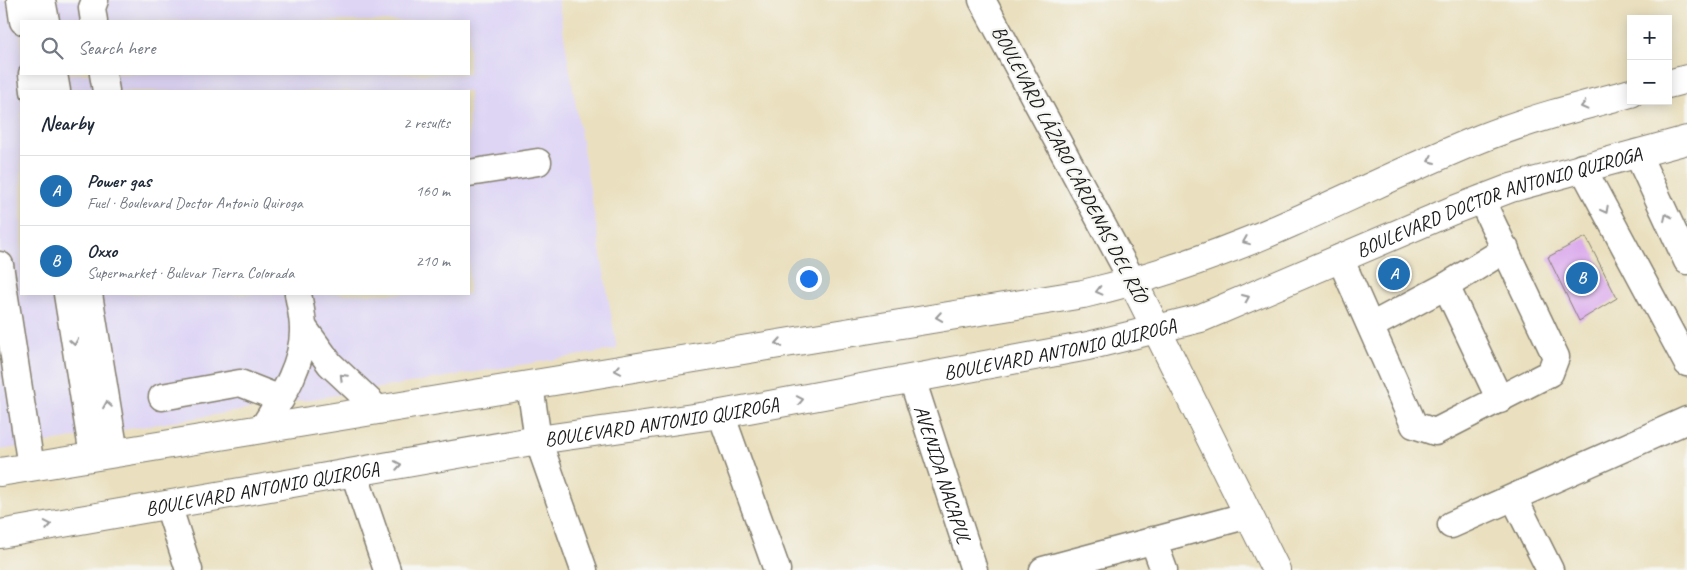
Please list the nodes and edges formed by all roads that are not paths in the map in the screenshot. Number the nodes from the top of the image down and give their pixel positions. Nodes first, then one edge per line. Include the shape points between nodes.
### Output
1 (20, 0) edge
2 (42, 0) edge
3 (95, 0) edge
4 (982, 0) edge
5 (23, 20) edge
6 (46, 20) edge
7 (94, 20) edge
8 (32, 75) edge
9 (54, 75) edge
10 (103, 75) edge
11 (1687, 79) edge
12 (1672, 83) edge
13 (34, 90) edge
14 (57, 90) edge
15 (106, 90) edge
16 (1627, 94) edge
17 (1687, 140) edge
18 (1637, 153) junction
19 (538, 162) dead end
20 (1582, 167) junction
21 (470, 173) edge
22 (1481, 199) junction
23 (1506, 248) junction
24 (1340, 258) junction
25 (1687, 261) edge
26 (0, 266) edge
27 (1312, 269) joint
28 (1133, 282) junction
29 (1446, 286) junction
30 (67, 295) edge
31 (89, 295) edge
32 (298, 295) edge
33 (1371, 326) junction
34 (304, 328) junction
35 (1158, 330) junction
36 (1687, 363) edge
37 (912, 379) junction
38 (530, 385) junction
39 (162, 397) dead end
40 (281, 399) junction
41 (1500, 400) junction
42 (379, 410) junction
43 (721, 414) junction
44 (1687, 420) edge
45 (262, 429) junction
46 (538, 440) junction
47 (104, 455) junction
48 (32, 467) junction
49 (0, 472) edge
50 (354, 473) junction
51 (1514, 498) junction
52 (168, 505) junction
53 (1249, 515) junction
54 (1451, 525) dead end
55 (0, 534) edge
56 (1153, 540) junction
57 (189, 570) edge
58 (387, 570) edge
59 (584, 570) edge
60 (777, 570) edge
61 (974, 570) edge
62 (1044, 570) edge
63 (1164, 570) edge
64 (1276, 570) edge
65 (1550, 570) edge

1 - 5 street
2 - 6 street
3 - 7 street via 92,8
4 - 28 street, BOULEVARD LÁZARO CÁRDENAS DEL RÍO
8 - 13 street
9 - 14 street
10 - 15 street
11 - 12 main road
16 -> 28 main road via 1560,112 1484,138 1386,178 1291,223
17 - 18 main road, BOULEVARD DOCTOR ANTONIO QUIROGA
18 - 20 main road, BOULEVARD DOCTOR ANTONIO QUIROGA
25 -> 18 street
19 - 21 street
20 - 22 main road, BOULEVARD DOCTOR ANTONIO QUIROGA
20 -> 36 street
22 - 23 street
22 - 24 main road, BOULEVARD DOCTOR ANTONIO QUIROGA
23 - 29 street
23 - 41 street via 1556,356 1550,373
24 - 27 main road, BOULEVARD DOCTOR ANTONIO QUIROGA
24 - 33 street
26 - 48 street
35 -> 27 main road, BOULEVARD ANTONIO QUIROGA via 1201,318
28 - 35 main road, BOULEVARD LÁZARO CÁRDENAS DEL RÍO
28 -> 38 main road via 1083,294
29 - 33 street
29 - 41 street
30 -> 47 street
47 -> 31 street
32 - 34 street
33 - 41 street via 1414,425 1435,432
34 - 40 street via 302,346
42 -> 34 street via 330,364
35 - 37 main road, BOULEVARD ANTONIO QUIROGA
35 - 53 main road, BOULEVARD LÁZARO CÁRDENAS DEL RÍO
43 -> 37 main road, BOULEVARD ANTONIO QUIROGA
37 - 61 street, AVENIDA NACAPUL
38 - 42 main road
38 - 46 street
39 - 40 street via 240,383
40 - 45 street
42 - 45 main road
43 - 46 main road, BOULEVARD ANTONIO QUIROGA
43 - 60 street
44 - 51 street
45 - 47 main road
50 -> 46 main road, BOULEVARD ANTONIO QUIROGA
46 - 59 street
47 - 48 main road
48 - 49 main road
50 - 52 main road, BOULEVARD ANTONIO QUIROGA
50 - 58 street
51 - 54 street
51 - 65 street
55 -> 52 main road, BOULEVARD ANTONIO QUIROGA
52 - 57 street
53 - 56 street
53 - 64 main road, BOULEVARD LÁZARO CÁRDENAS DEL RÍO
56 - 62 street
56 - 63 street

